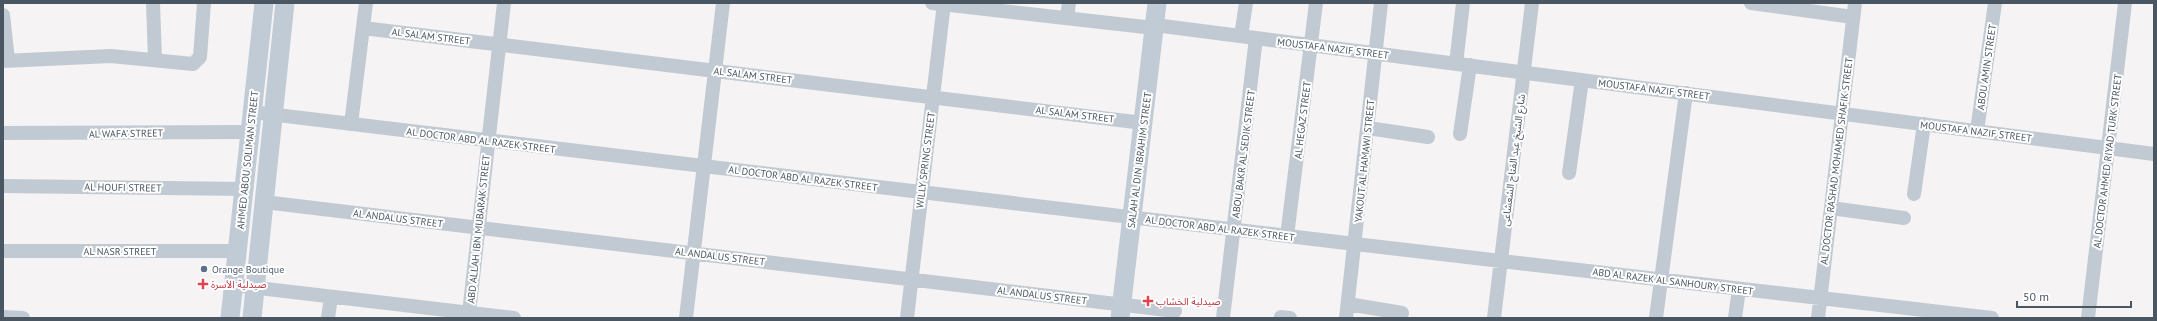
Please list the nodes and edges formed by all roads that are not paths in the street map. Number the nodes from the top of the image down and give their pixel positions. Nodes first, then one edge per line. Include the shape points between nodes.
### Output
1 (153, 3) edge
2 (204, 3) edge
3 (264, 3) edge
4 (285, 3) edge
5 (366, 3) edge
6 (504, 3) edge
7 (723, 3) edge
8 (940, 3) edge
9 (1069, 3) edge
10 (1157, 3) edge
11 (1246, 3) edge
12 (1316, 3) edge
13 (1381, 3) edge
14 (1463, 3) edge
15 (1532, 3) edge
16 (1751, 3) edge
17 (1995, 3) edge
18 (2125, 3) edge
19 (1028, 8) edge
20 (1854, 10) edge
21 (3, 15) edge
22 (1067, 18) junction
23 (1155, 26) junction
24 (363, 28) junction
25 (1241, 36) junction
26 (1256, 38) junction
27 (499, 45) junction
28 (1311, 45) junction
29 (1376, 53) junction
30 (5, 60) edge
31 (155, 60) junction
32 (1463, 64) junction
33 (715, 71) junction
34 (1523, 72) junction
35 (1582, 80) junction
36 (1686, 94) junction
37 (933, 97) junction
38 (252, 112) junction
39 (1842, 114) junction
40 (273, 115) junction
41 (1143, 123) junction
42 (352, 124) junction
43 (1924, 124) junction
44 (1368, 128) junction
45 (1977, 131) junction
46 (250, 132) junction
47 (3, 133) edge
48 (1460, 134) dead end
49 (1428, 137) dead end
50 (488, 141) junction
51 (2108, 148) junction
52 (2154, 154) edge
53 (704, 166) junction
54 (1569, 173) dead end
55 (3, 186) edge
56 (244, 189) junction
57 (922, 193) junction
58 (1914, 194) dead end
59 (264, 202) junction
60 (1831, 208) junction
61 (1132, 218) junction
62 (1904, 218) dead end
63 (478, 228) junction
64 (1234, 230) junction
65 (1287, 236) junction
66 (1354, 244) junction
67 (3, 251) edge
68 (237, 251) junction
69 (694, 253) junction
70 (1501, 261) junction
71 (911, 279) junction
72 (1661, 280) junction
73 (233, 285) junction
74 (255, 288) junction
75 (1739, 289) junction
76 (331, 296) junction
77 (1820, 298) junction
78 (402, 311) edge
79 (1121, 311) edge
80 (1175, 311) dead end
81 (1347, 311) edge
82 (1402, 313) dead end
83 (471, 315) edge
84 (1950, 316) edge
85 (3, 317) edge
86 (23, 318) edge
87 (230, 318) edge
88 (252, 318) edge
89 (328, 318) edge
90 (514, 318) edge
91 (686, 318) edge
92 (907, 318) edge
93 (1223, 318) edge
94 (1494, 318) edge
95 (1656, 318) edge
96 (1735, 318) edge
97 (1818, 318) edge
98 (1992, 318) edge
99 (2088, 318) edge

1 - 31 street
2 - 31 street via 200,57 196,63 190,65
3 - 38 main road, AHMED ABOU SOLIMAN STREET
4 - 40 main road
5 - 24 street
6 - 27 street, ABD ALLAH IBN MUBARAK STREET
7 - 33 street
8 - 19 street, MOUSTAFA NAZIF STREET
8 - 37 street, WILLY SPRING STREET
9 - 22 street
10 - 23 main road, SALAH AL DIN IBRAHIM STREET
11 - 25 street
12 - 28 street, AL HEGAZ STREET
13 - 29 street, YAKOUT AL HAMAWI STREET
14 - 32 street
15 - 34 street, شارع الشيخ عبد الفتاح الشعشاعى
16 - 20 street
17 - 45 street, ABOU AMIN STREET
18 - 51 street, AL DOCTOR AHMED RIYAD TURK STREET
19 - 22 street, MOUSTAFA NAZIF STREET
20 - 39 street, AL DOCTOR RASHAD MOHAMED SHAFIK STREET
21 - 30 street
22 - 23 street, MOUSTAFA NAZIF STREET
23 - 25 street, MOUSTAFA NAZIF STREET
23 - 41 main road, SALAH AL DIN IBRAHIM STREET
24 - 27 street, AL SALAM STREET
24 - 42 street
25 - 26 street, MOUSTAFA NAZIF STREET
26 - 28 street, MOUSTAFA NAZIF STREET
26 - 64 street, ABOU BAKR AL SEDIK STREET
27 - 33 street, AL SALAM STREET
27 - 50 street, ABD ALLAH IBN MUBARAK STREET
28 - 29 street, MOUSTAFA NAZIF STREET
28 - 65 street, AL HEGAZ STREET
29 - 32 street, MOUSTAFA NAZIF STREET
29 - 44 street, YAKOUT AL HAMAWI STREET
30 - 31 street via 111,56
32 - 34 street, MOUSTAFA NAZIF STREET
32 - 48 street
33 - 37 street, AL SALAM STREET
33 - 53 street
34 - 35 street, MOUSTAFA NAZIF STREET
34 - 70 street, شارع الشيخ عبد الفتاح الشعشاعى
35 - 36 street, MOUSTAFA NAZIF STREET
35 - 54 street
36 - 39 street, MOUSTAFA NAZIF STREET
36 - 72 street
37 - 41 street, AL SALAM STREET
37 - 57 street, WILLY SPRING STREET
38 - 40 street, AL DOCTOR ABD AL RAZEK STREET
38 - 46 main road, AHMED ABOU SOLIMAN STREET
39 - 43 street, MOUSTAFA NAZIF STREET
39 - 60 street, AL DOCTOR RASHAD MOHAMED SHAFIK STREET
40 - 42 street, AL DOCTOR ABD AL RAZEK STREET
40 - 59 main road
41 - 61 main road, SALAH AL DIN IBRAHIM STREET
42 - 50 street, AL DOCTOR ABD AL RAZEK STREET
43 - 45 street, MOUSTAFA NAZIF STREET
43 - 58 street
44 - 49 street
44 - 66 street, YAKOUT AL HAMAWI STREET
45 - 51 street, MOUSTAFA NAZIF STREET
46 - 47 street, AL WAFA' STREET
46 - 56 main road, AHMED ABOU SOLIMAN STREET
50 - 53 street, AL DOCTOR ABD AL RAZEK STREET
50 - 63 street, ABD ALLAH IBN MUBARAK STREET
51 - 52 street, MOUSTAFA NAZIF STREET
51 - 99 street, AL DOCTOR AHMED RIYAD TURK STREET
53 - 57 street, AL DOCTOR ABD AL RAZEK STREET
53 - 69 street
55 - 56 street, AL HOUFI STREET
56 - 68 main road, AHMED ABOU SOLIMAN STREET
57 - 61 street, AL DOCTOR ABD AL RAZEK STREET
57 - 71 street, WILLY SPRING STREET
59 - 63 street, AL ANDALUS STREET
59 - 74 main road
60 - 62 street
60 - 77 street, AL DOCTOR RASHAD MOHAMED SHAFIK STREET
61 - 64 street, AL DOCTOR ABD AL RAZEK STREET
61 - 79 main road, SALAH AL DIN IBRAHIM STREET
63 - 69 street, AL ANDALUS STREET
63 - 83 street, ABD ALLAH IBN MUBARAK STREET
64 - 65 street, AL DOCTOR ABD AL RAZEK STREET
64 - 93 street, ABOU BAKR AL SEDIK STREET
65 - 66 street, AL DOCTOR ABD AL RAZEK STREET
66 - 70 street, ABD AL RAZEK AL SANHOURY STREET
66 - 81 street, YAKOUT AL HAMAWI STREET
67 - 68 street, AL NASR STREET
68 - 73 main road, AHMED ABOU SOLIMAN STREET
69 - 71 street, AL ANDALUS STREET
69 - 91 street
70 - 72 street, ABD AL RAZEK AL SANHOURY STREET
70 - 94 street, شارع الشيخ عبد الفتاح الشعشاعى
71 - 79 street, AL ANDALUS STREET
71 - 92 street, WILLY SPRING STREET
72 - 75 street, ABD AL RAZEK AL SANHOURY STREET
72 - 95 street
73 - 74 street
73 - 87 main road, AHMED ABOU SOLIMAN STREET
74 - 76 street
74 - 88 main road
75 - 77 street, ABD AL RAZEK AL SANHOURY STREET
75 - 96 street
76 - 78 street
76 - 89 street
77 - 84 street, ABD AL RAZEK AL SANHOURY STREET
77 - 97 street, AL DOCTOR RASHAD MOHAMED SHAFIK STREET
78 - 83 street
79 - 80 street, AL ANDALUS STREET
81 - 82 street
83 - 90 street
84 - 98 street, ABD AL RAZEK AL SANHOURY STREET
85 - 86 street

